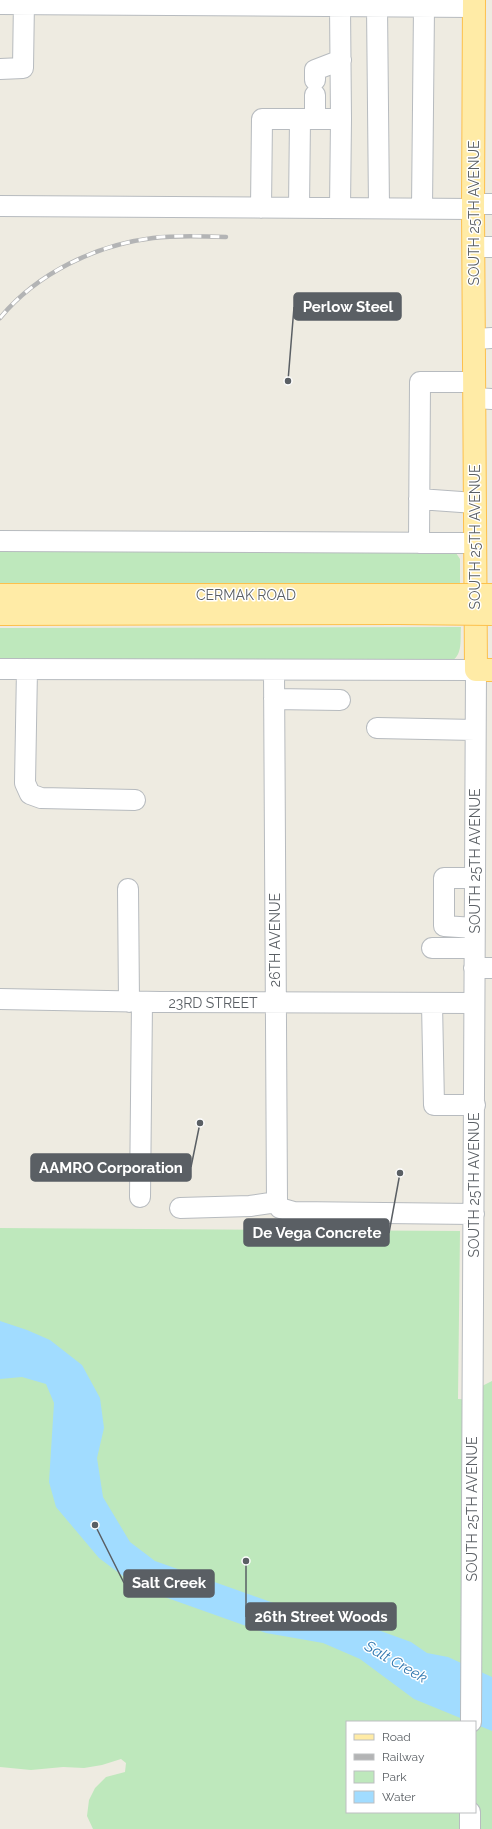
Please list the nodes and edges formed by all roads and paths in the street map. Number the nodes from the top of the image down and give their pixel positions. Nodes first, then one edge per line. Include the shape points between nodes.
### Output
1 (24, 2) edge
2 (62, 2) edge
3 (95, 2) edge
4 (474, 3) edge
5 (0, 4) edge
6 (423, 4) edge
7 (340, 6) junction
8 (377, 6) junction
9 (341, 60) junction
10 (0, 69) edge
11 (308, 119) junction
12 (341, 119) junction
13 (0, 206) edge
14 (480, 206) edge
15 (261, 208) junction
16 (299, 208) junction
17 (340, 208) junction
18 (379, 208) junction
19 (422, 208) junction
20 (483, 247) edge
21 (483, 339) edge
22 (480, 393) edge
23 (419, 499) junction
24 (474, 503) junction
25 (0, 541) edge
26 (419, 543) junction
27 (483, 543) edge
28 (0, 595) edge
29 (492, 595) edge
30 (399, 604) junction
31 (29, 605) junction
32 (0, 614) edge
33 (492, 614) edge
34 (0, 669) edge
35 (27, 669) junction
36 (484, 670) edge
37 (274, 671) junction
38 (274, 699) junction
39 (340, 700) dead end
40 (377, 728) dead end
41 (475, 730) junction
42 (135, 800) dead end
43 (474, 878) junction
44 (128, 889) dead end
45 (474, 928) junction
46 (432, 948) dead end
47 (474, 948) junction
48 (483, 968) edge
49 (0, 999) edge
50 (135, 1002) junction
51 (276, 1003) junction
52 (432, 1003) junction
53 (474, 1003) junction
54 (480, 1100) edge
55 (140, 1197) dead end
56 (278, 1205) junction
57 (180, 1208) dead end
58 (474, 1214) junction
59 (471, 1721) edge
60 (470, 1813) edge
61 (470, 1829) edge

1 - 2 street
1 - 5 street
1 - 10 street via 23,68
2 - 3 street
3 - 7 street
4 - 6 street
4 - 14 main road, SOUTH 25TH AVENUE
6 - 8 street
6 - 19 street
7 - 8 street
7 - 9 street
8 - 18 street
9 - 11 street via 315,70 315,88
9 - 12 street
11 - 12 street
11 - 15 street via 262,119
11 - 16 street
12 - 17 street
13 - 15 street
14 - 19 street
14 - 20 main road, SOUTH 25TH AVENUE
15 - 16 street
16 - 17 street
17 - 18 street
18 - 19 street
20 - 21 main road, SOUTH 25TH AVENUE
21 - 22 main road, SOUTH 25TH AVENUE
22 - 23 street via 420,382
22 - 24 main road, SOUTH 25TH AVENUE
23 - 24 street
23 - 26 street
24 - 27 main road, SOUTH 25TH AVENUE
25 - 26 street
26 - 27 street
27 - 36 main road, SOUTH 25TH AVENUE
28 - 31 main road, CERMAK ROAD
29 - 30 main road, CERMAK ROAD, bridge
30 - 31 main road, CERMAK ROAD
30 - 33 main road, CERMAK ROAD, bridge
31 - 32 main road, CERMAK ROAD
34 - 35 street
35 - 37 street
35 - 42 street via 25,783 30,794 41,798
36 - 37 street
36 - 41 street, SOUTH 25TH AVENUE
37 - 38 street, 26TH AVENUE
38 - 39 street
38 - 51 street, 26TH AVENUE
40 - 41 street
41 - 43 street, SOUTH 25TH AVENUE
43 - 45 street, SOUTH 25TH AVENUE
43 - 45 street via 444,878 444,926
44 - 50 street
45 - 47 street, SOUTH 25TH AVENUE
46 - 47 street
47 - 48 street, SOUTH 25TH AVENUE
48 - 53 street, SOUTH 25TH AVENUE
49 - 50 street, 23RD STREET
50 - 51 street, 23RD STREET
50 - 55 street
51 - 52 street, 23RD STREET
51 - 56 street, 26TH AVENUE
52 - 53 street, 23RD STREET
52 - 54 street via 434,1105
53 - 54 street, SOUTH 25TH AVENUE
54 - 58 street, SOUTH 25TH AVENUE
56 - 57 street
56 - 58 street via 294,1212
58 - 59 street, SOUTH 25TH AVENUE
60 - 61 street

